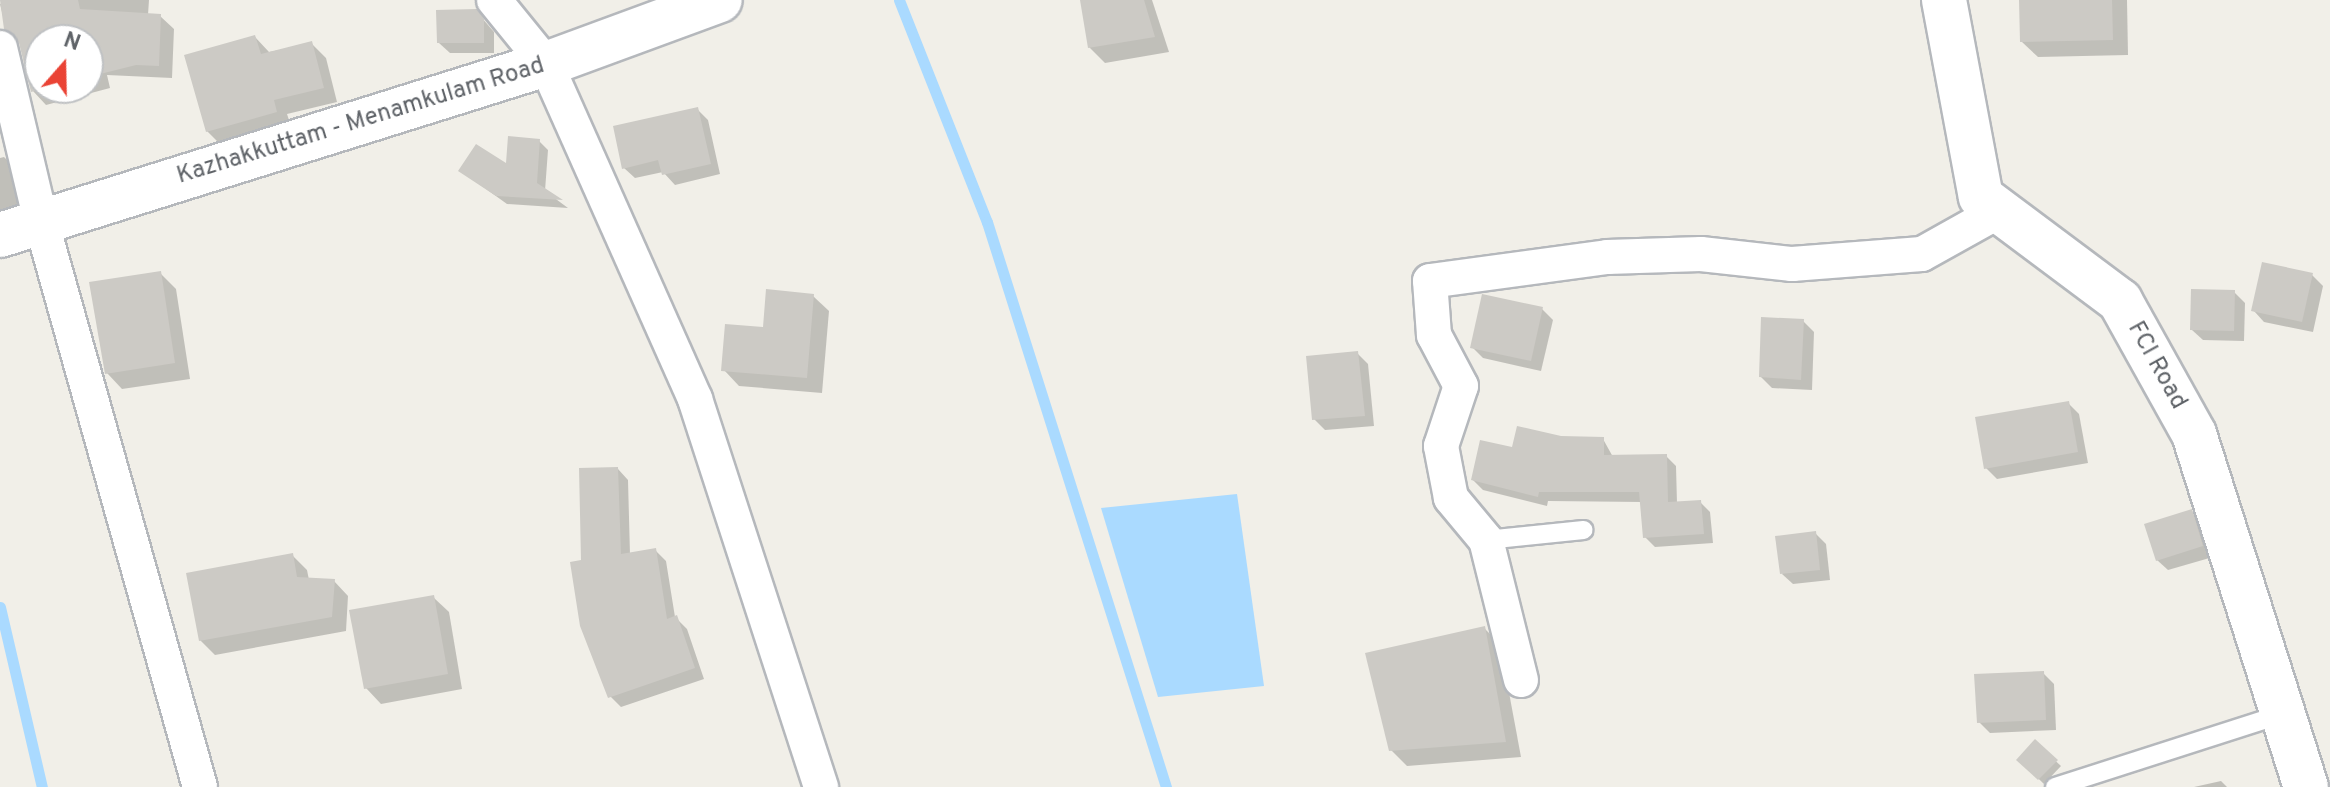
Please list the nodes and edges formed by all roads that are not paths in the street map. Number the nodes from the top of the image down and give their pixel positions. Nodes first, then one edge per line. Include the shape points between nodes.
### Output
1 (494, 0) edge
2 (720, 0) edge
3 (1944, 0) edge
4 (0, 48) edge
5 (546, 64) junction
6 (1999, 211) junction
7 (41, 221) junction
8 (0, 235) edge
9 (1583, 530) dead end
10 (1486, 540) junction
11 (1521, 680) dead end
12 (2282, 714) junction
13 (200, 787) edge
14 (821, 787) edge
15 (2055, 787) edge
16 (2306, 787) edge

1 - 5 street
2 - 5 street, Kazhakkuttam - Menamkulam Road
3 - 6 street, FCI Road via 1981,197
4 - 7 street
5 - 7 street, Kazhakkuttam - Menamkulam Road
5 - 14 street via 695,399
6 - 10 street via 1922,254 1792,264 1701,254 1607,257 1430,281 1434,335 1461,386 1441,446 1451,498
6 - 12 street, FCI Road via 2120,301 2194,434
7 - 8 street, Kazhakkuttam - Menamkulam Road
7 - 13 street
9 - 10 lane
10 - 11 street
12 - 15 lane
12 - 16 street, FCI Road

